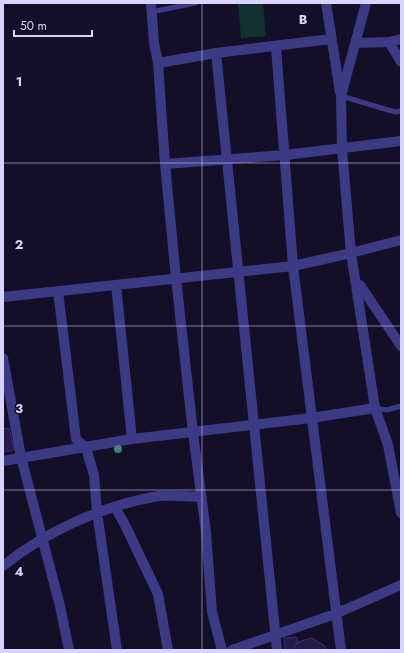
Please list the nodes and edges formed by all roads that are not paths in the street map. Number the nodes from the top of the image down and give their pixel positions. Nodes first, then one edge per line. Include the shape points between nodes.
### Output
1 (196, 3) edge
2 (326, 3) edge
3 (366, 3) edge
4 (151, 7) edge
5 (331, 39) junction
6 (401, 39) edge
7 (389, 42) junction
8 (355, 43) junction
9 (276, 47) junction
10 (216, 53) junction
11 (401, 62) edge
12 (158, 63) junction
13 (340, 96) junction
14 (401, 111) edge
15 (401, 141) edge
16 (342, 149) junction
17 (285, 155) junction
18 (226, 160) junction
19 (165, 164) junction
20 (401, 240) edge
21 (351, 253) junction
22 (293, 266) junction
23 (238, 272) junction
24 (176, 278) junction
25 (116, 285) junction
26 (356, 285) junction
27 (58, 291) junction
28 (3, 297) edge
29 (375, 309) junction
30 (360, 314) junction
31 (401, 346) edge
32 (3, 358) edge
33 (401, 406) edge
34 (375, 408) junction
35 (311, 418) junction
36 (254, 425) junction
37 (193, 433) junction
38 (132, 439) junction
39 (86, 448) junction
40 (21, 457) junction
41 (3, 461) edge
42 (202, 497) junction
43 (115, 507) junction
44 (97, 512) junction
45 (401, 514) edge
46 (44, 539) junction
47 (3, 566) edge
48 (401, 585) edge
49 (335, 614) junction
50 (275, 636) junction
51 (69, 650) edge
52 (117, 650) edge
53 (168, 650) edge
54 (222, 650) edge
55 (232, 650) edge
56 (277, 650) edge
57 (341, 650) edge

1 - 4 lane
2 - 5 street
3 - 8 street
4 - 12 street
5 - 9 street
5 - 13 street
6 - 7 street
7 - 8 street
7 - 11 street
8 - 13 street
9 - 10 street
9 - 17 street
10 - 12 street
10 - 18 street
12 - 19 street
13 - 14 lane via 395,112
13 - 16 street
15 - 16 street
16 - 17 street
16 - 21 street
17 - 18 street
17 - 22 street
18 - 19 street
18 - 23 street
19 - 24 street
20 - 21 street
21 - 22 street
21 - 26 street
22 - 23 street
22 - 35 street
23 - 24 street
23 - 36 street
24 - 25 street
24 - 37 street
25 - 27 street
25 - 38 street
26 - 29 street via 365,290
26 - 30 street
27 - 28 street
27 - 39 street via 76,439
29 - 30 street
29 - 31 street
30 - 34 street
32 - 40 street
33 - 34 lane via 387,410
34 - 35 street
34 - 45 street via 388,445
35 - 36 street
35 - 49 street
36 - 37 street
36 - 50 street
37 - 38 street
37 - 42 street
38 - 39 street
39 - 40 street
39 - 44 street via 94,475
40 - 41 street
40 - 46 street
42 - 43 street via 154,497
42 - 54 street via 212,612
43 - 44 street
43 - 53 street via 158,594
44 - 46 street
44 - 52 street
46 - 47 street
46 - 51 street
48 - 49 street
49 - 50 street
49 - 57 street
50 - 55 street
50 - 56 street

